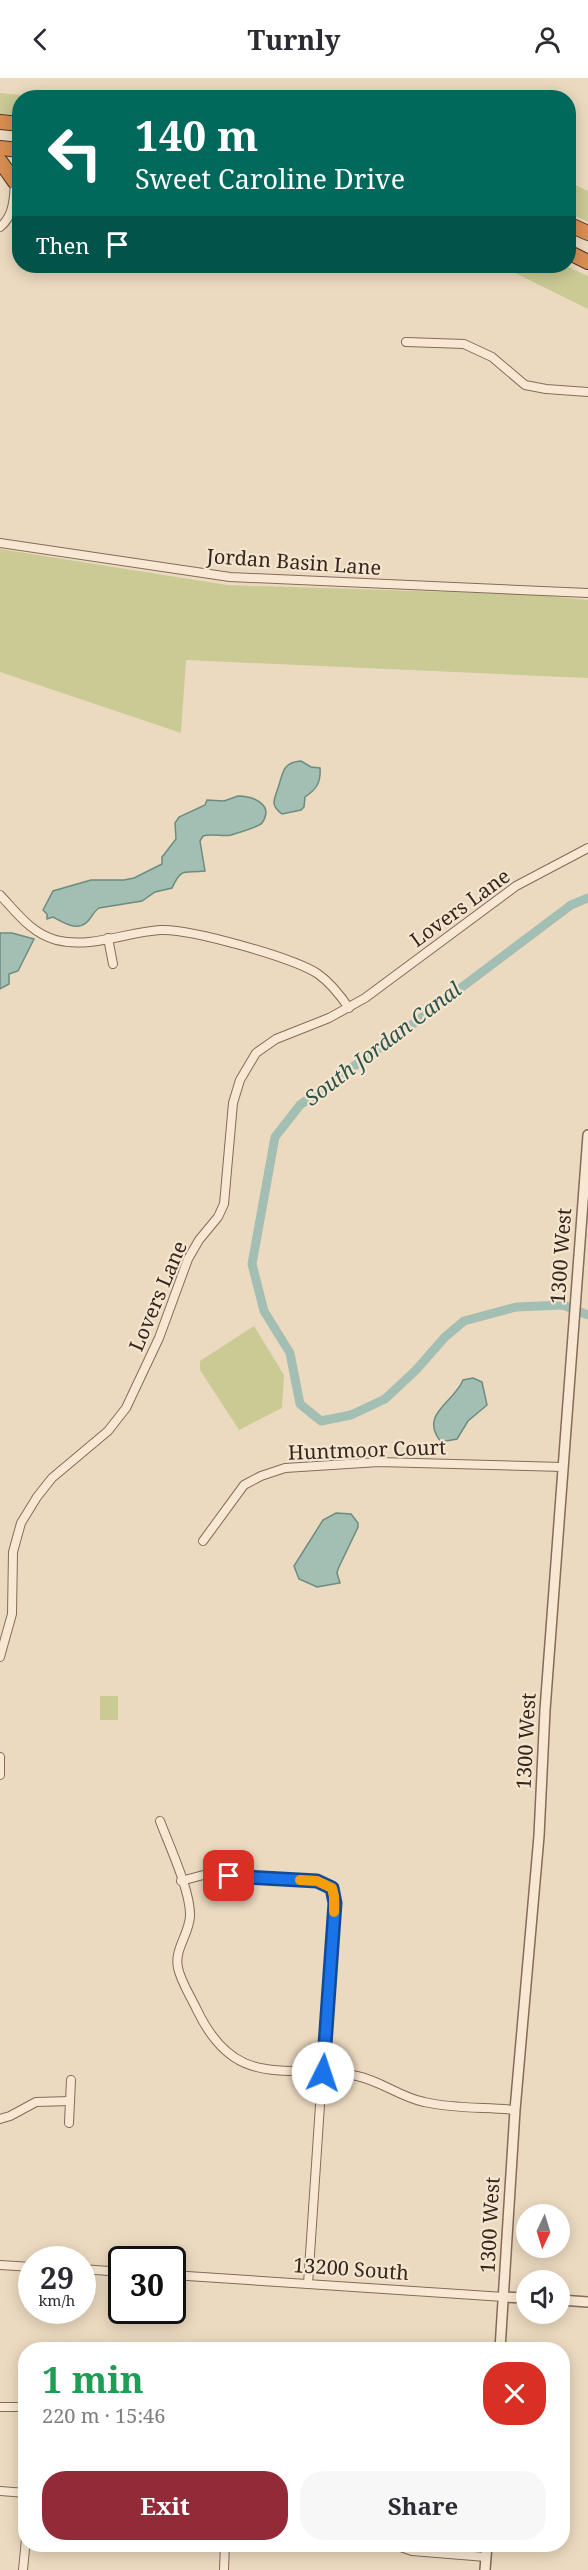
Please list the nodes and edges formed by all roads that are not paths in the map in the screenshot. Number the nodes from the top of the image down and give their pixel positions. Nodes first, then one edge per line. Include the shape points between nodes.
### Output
1 (0, 161) edge
2 (12, 174) edge
3 (12, 212) edge
4 (0, 227) edge
5 (406, 342) dead end
6 (588, 392) edge
7 (0, 543) edge
8 (588, 593) edge
9 (588, 848) edge
10 (0, 895) edge
11 (108, 938) junction
12 (113, 964) dead end
13 (349, 1008) junction
14 (588, 1135) edge
15 (584, 1247) edge
16 (563, 1467) junction
17 (203, 1541) dead end
18 (0, 1657) edge
19 (0, 1757) edge
20 (0, 1775) edge
21 (160, 1821) dead end
22 (181, 1881) junction
23 (323, 2073) junction
24 (71, 2080) dead end
25 (70, 2101) junction
26 (515, 2110) junction
27 (0, 2119) edge
28 (69, 2123) dead end
29 (0, 2265) edge
30 (18, 2266) edge
31 (186, 2276) edge
32 (308, 2284) junction
33 (504, 2297) junction
34 (516, 2298) edge
35 (570, 2301) edge
36 (588, 2302) edge
37 (501, 2342) edge
38 (0, 2407) edge
39 (18, 2407) edge
40 (0, 2491) edge
41 (18, 2492) edge
42 (25, 2552) edge
43 (225, 2552) edge
44 (424, 2552) edge
45 (486, 2552) edge
46 (486, 2557) junction
47 (23, 2570) edge
48 (224, 2570) edge
49 (485, 2570) edge

1 - 2 highway
3 - 4 street
5 - 6 street via 464,344 492,357 525,385
7 - 8 street, Jordan Basin Lane via 241,578
9 - 13 street, Lovers Lane via 516,886
10 - 11 street via 25,923 49,938 75,942
11 - 12 street
11 - 13 street via 160,930 198,934 311,970 335,988
13 - 18 street, Lovers Lane via 269,1043 246,1068 233,1103 224,1204 188,1259 159,1338 126,1408 108,1431 52,1478 18,1530 13,1552 12,1614
14 - 15 street, 1300 West
15 - 16 street, 1300 West
16 - 17 street, Huntmoor Court via 379,1462 285,1468 244,1485
16 - 26 street, 1300 West via 539,1836
19 - 20 street
21 - 22 street
22 - 23 street via 190,1919 178,1954 178,1967 213,2040 253,2067
22 - 23 street via 207,1874 317,1881 332,1888 335,1903
23 - 26 street via 370,2079 422,2102
23 - 32 street
24 - 25 street
25 - 27 street via 36,2102
25 - 28 street
26 - 33 street, 1300 West
29 - 30 street
31 - 32 street, 13200 South
32 - 33 street, 13200 South
33 - 34 street, 13200 South
33 - 37 street, 1300 West
35 - 36 street
38 - 39 street
40 - 41 street
42 - 47 street
43 - 48 street
44 - 46 street
45 - 46 street
46 - 49 street

